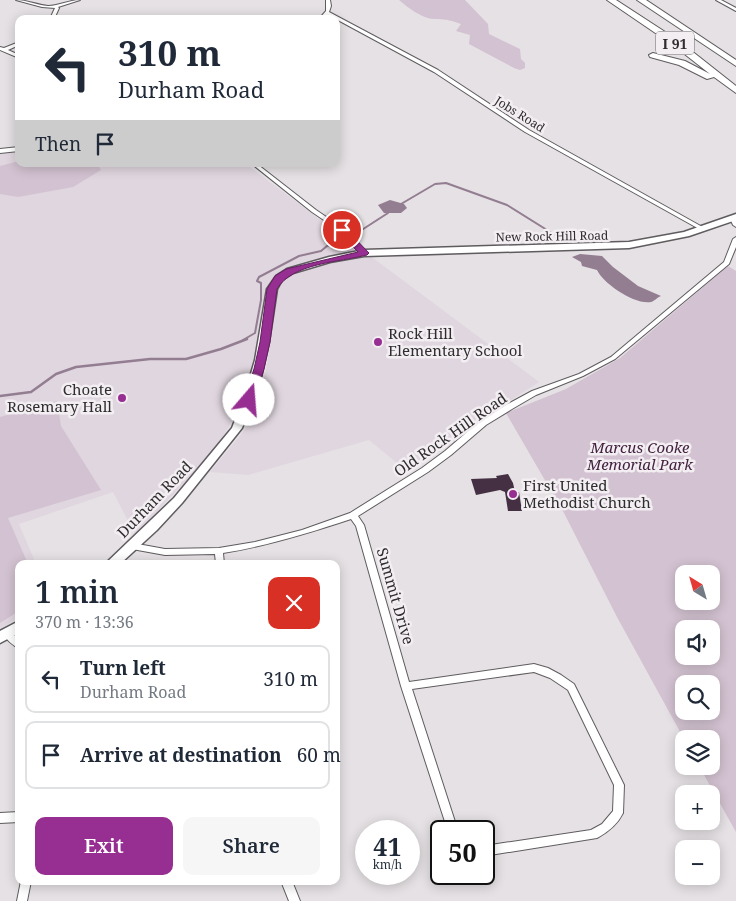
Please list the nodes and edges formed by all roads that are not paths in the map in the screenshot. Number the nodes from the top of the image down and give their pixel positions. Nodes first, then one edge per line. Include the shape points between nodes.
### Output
1 (18, 0) edge
2 (78, 0) edge
3 (328, 0) edge
4 (611, 0) edge
5 (641, 0) edge
6 (718, 0) edge
7 (57, 8) junction
8 (736, 10) edge
9 (327, 13) joint
10 (54, 15) edge
11 (331, 15) edge
12 (340, 20) edge
13 (15, 46) edge
14 (0, 48) edge
15 (6, 49) junction
16 (15, 54) edge
17 (653, 55) dead end
18 (736, 64) edge
19 (736, 90) edge
20 (736, 97) edge
21 (15, 149) edge
22 (0, 151) edge
23 (258, 167) edge
24 (735, 220) edge
25 (703, 229) junction
26 (736, 239) edge
27 (364, 253) junction
28 (353, 515) junction
29 (132, 546) junction
30 (219, 551) junction
31 (116, 560) edge
32 (220, 560) edge
33 (15, 628) edge
34 (3, 636) edge
35 (15, 643) edge
36 (406, 686) junction
37 (15, 817) edge
38 (0, 818) edge
39 (449, 820) edge
40 (495, 849) edge
41 (25, 885) edge
42 (288, 885) edge
43 (22, 901) edge
44 (295, 901) edge

1 - 7 street
2 - 7 street
3 - 9 street
4 - 19 highway, I 91
5 - 18 highway, I 91
6 - 8 street
7 - 10 street
9 - 11 street, Jobs Road
12 - 25 street, Jobs Road via 436,71 527,132
13 - 15 street
14 - 15 street
15 - 16 street
17 - 20 highway via 701,72
21 - 22 street
23 - 27 street via 342,230
24 - 25 main road, New Rock Hill Road
25 - 27 main road, New Rock Hill Road via 657,241 617,246
26 - 28 street, Old Rock Hill Road via 727,263 614,358 509,406 424,470
27 - 29 main road, Durham Road via 306,266 279,278 272,289 259,369 236,430 190,489
28 - 30 street, Old Rock Hill Road via 279,538
28 - 36 street, Summit Drive via 360,525
29 - 30 street, Old Rock Hill Road via 166,552
29 - 31 main road, Durham Road
30 - 32 street
33 - 34 main road
34 - 35 street
36 - 39 street, Summit Drive
36 - 40 street via 534,668 561,678 571,687 619,785 618,813 606,827 593,835
37 - 38 street
41 - 43 street
42 - 44 street

